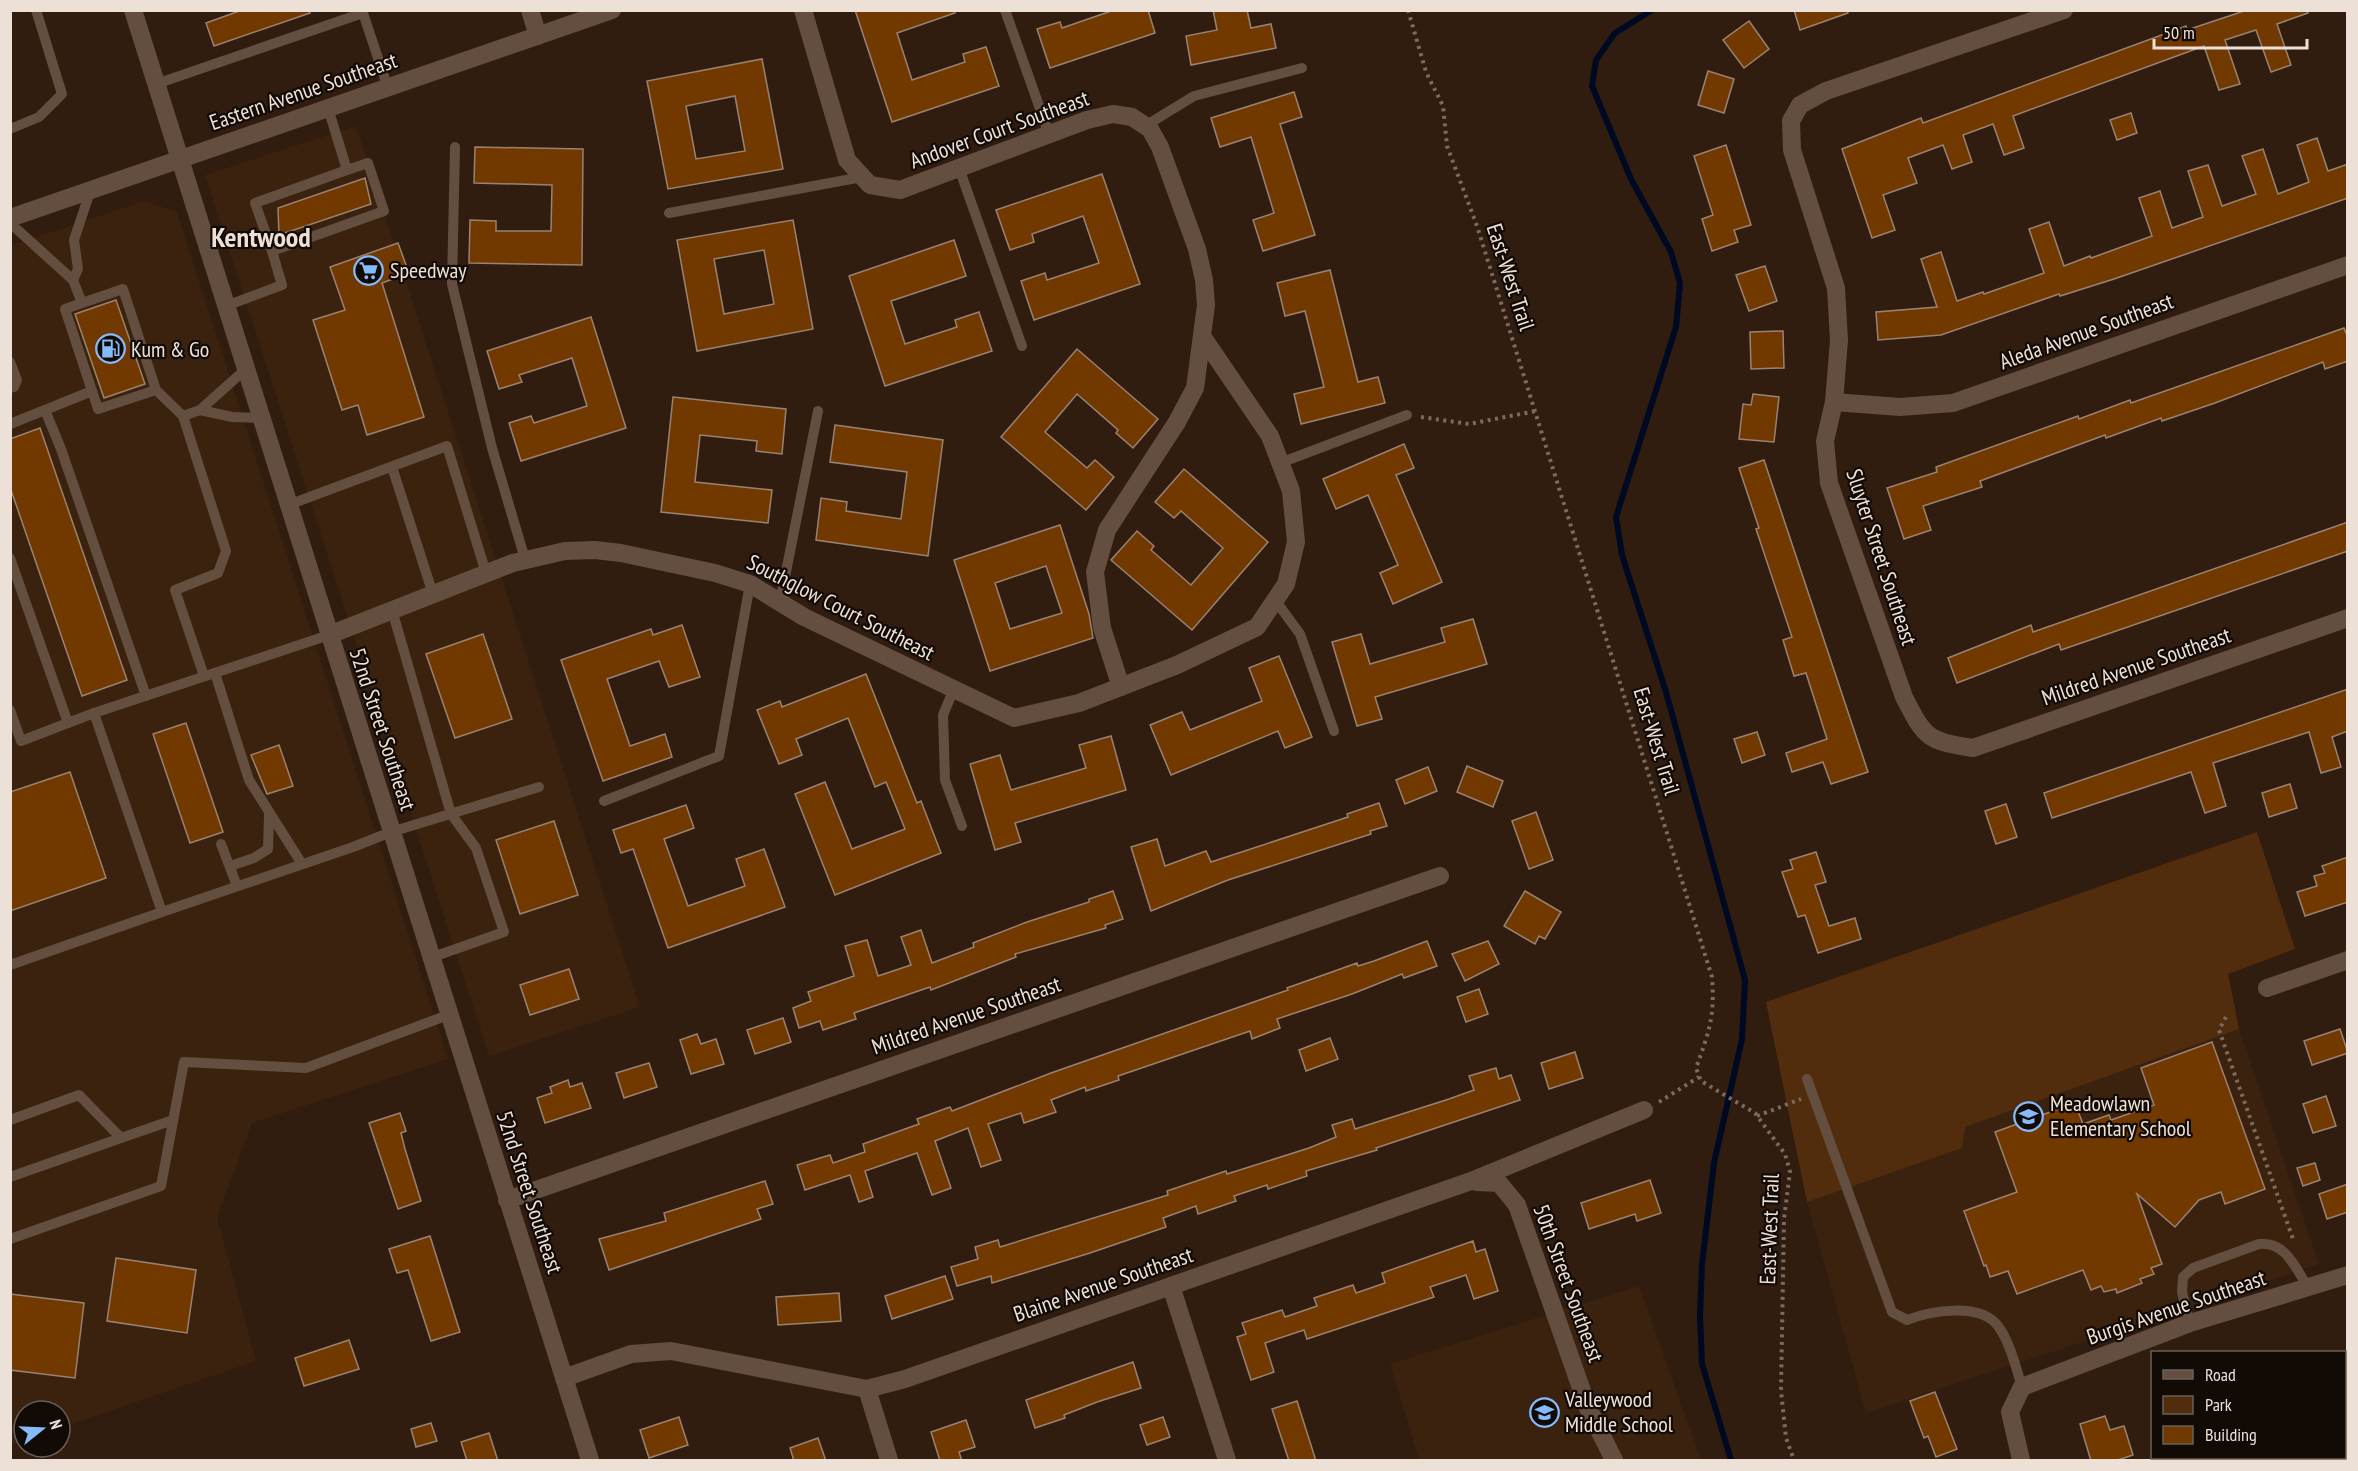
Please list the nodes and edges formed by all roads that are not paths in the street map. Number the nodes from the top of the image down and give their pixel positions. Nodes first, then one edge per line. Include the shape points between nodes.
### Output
1 (36, 10) edge
2 (134, 10) edge
3 (530, 10) edge
4 (612, 10) edge
5 (803, 10) edge
6 (1005, 10) edge
7 (2064, 10) edge
8 (363, 12) edge
9 (538, 36) junction
10 (1302, 68) dead end
11 (156, 84) junction
12 (388, 88) junction
13 (328, 108) junction
14 (1145, 126) junction
15 (10, 129) edge
16 (1049, 134) junction
17 (454, 147) dead end
18 (179, 159) junction
19 (959, 168) junction
20 (347, 170) junction
21 (862, 177) junction
22 (91, 189) junction
23 (669, 213) dead end
24 (10, 218) edge
25 (10, 223) edge
26 (272, 251) junction
27 (2348, 265) edge
28 (73, 280) junction
29 (82, 303) junction
30 (226, 306) junction
31 (1202, 336) junction
32 (1022, 346) dead end
33 (10, 362) edge
34 (247, 368) junction
35 (10, 388) edge
36 (156, 390) junction
37 (92, 391) junction
38 (1834, 402) junction
39 (45, 410) junction
40 (200, 410) junction
41 (818, 411) dead end
42 (1407, 415) road end
43 (183, 416) junction
44 (261, 418) junction
45 (10, 424) edge
46 (1280, 463) junction
47 (392, 467) junction
48 (288, 505) junction
49 (10, 558) edge
50 (525, 560) junction
51 (486, 573) junction
52 (750, 584) junction
53 (433, 594) junction
54 (1275, 600) junction
55 (780, 602) junction
56 (392, 610) junction
57 (2348, 618) edge
58 (328, 635) junction
59 (209, 675) junction
60 (1121, 687) junction
61 (953, 690) junction
62 (146, 696) junction
63 (10, 710) edge
64 (94, 713) junction
65 (68, 723) junction
66 (1334, 731) dead end
67 (16, 743) edge
68 (1939, 743) joint
69 (539, 787) dead end
70 (604, 801) dead end
71 (268, 814) junction
72 (451, 814) junction
73 (962, 826) dead end
74 (391, 832) junction
75 (221, 844) dead end
76 (302, 864) junction
77 (230, 866) junction
78 (1440, 876) dead end
79 (237, 886) junction
80 (162, 912) junction
81 (430, 958) junction
82 (2348, 960) edge
83 (10, 965) edge
84 (2267, 988) dead end
85 (448, 1015) junction
86 (1807, 1078) dead end
87 (1644, 1110) road end
88 (10, 1120) edge
89 (173, 1120) junction
90 (121, 1138) junction
91 (10, 1177) edge
92 (1471, 1181) junction
93 (507, 1200) junction
94 (10, 1239) edge
95 (2348, 1275) edge
96 (1171, 1286) junction
97 (2309, 1289) junction
98 (2190, 1323) junction
99 (564, 1378) junction
100 (2022, 1387) junction
101 (867, 1389) junction
102 (590, 1461) edge
103 (889, 1461) edge
104 (1227, 1461) edge
105 (1614, 1461) edge
106 (2021, 1461) edge

1 - 15 lane via 62,94 39,117
2 - 11 street, 52nd Street Southeast
3 - 9 street
4 - 9 street, Eastern Avenue Southeast
5 - 21 street via 847,160
6 - 16 lane
7 - 38 street, Sluyter Street Southeast via 1826,91 1800,105 1791,121 1792,150 1836,288 1839,340
8 - 11 lane
8 - 12 lane
9 - 12 street, Eastern Avenue Southeast
10 - 14 lane via 1194,96
11 - 18 street, 52nd Street Southeast
12 - 13 street, Eastern Avenue Southeast
13 - 18 street, Eastern Avenue Southeast
13 - 20 lane
14 - 16 street, Andover Court Southeast via 1132,117 1113,114
14 - 31 street via 1160,147 1197,249 1206,305
16 - 19 street, Andover Court Southeast
17 - 50 lane via 452,284 492,448
18 - 22 street, Eastern Avenue Southeast
18 - 30 street, 52nd Street Southeast
19 - 21 street, Andover Court Southeast via 900,190 870,185
19 - 32 lane
20 - 26 lane via 255,203
20 - 26 lane via 368,163 384,211
21 - 23 lane
22 - 24 street, Eastern Avenue Southeast
22 - 28 lane via 74,240 78,268
25 - 28 lane
26 - 30 lane via 282,285
27 - 38 street, Aleda Avenue Southeast via 1953,403 1900,407
28 - 29 lane
29 - 36 lane via 123,290 128,320
29 - 37 lane via 64,309 91,374
30 - 34 street, 52nd Street Southeast
31 - 46 street, Southglow Court Southeast via 1270,436
31 - 60 street via 1195,388 1107,530 1095,572 1102,628
33 - 35 lane via 17,380
34 - 40 lane
34 - 44 street, 52nd Street Southeast
36 - 37 lane via 98,409
36 - 43 lane
37 - 39 lane
38 - 68 street, Sluyter Street Southeast via 1825,441 1829,483 1904,697 1920,729
39 - 45 lane
39 - 62 lane
40 - 43 lane
40 - 44 lane
41 - 55 lane
42 - 46 lane
43 - 59 lane via 226,551 218,573 175,590
44 - 48 street, 52nd Street Southeast
46 - 54 street, Southglow Court Southeast via 1291,491 1296,542 1286,584
47 - 48 lane
47 - 51 lane via 447,446
47 - 53 lane
48 - 58 street, 52nd Street Southeast
49 - 65 lane
50 - 51 street, Southglow Court Southeast
50 - 52 street, Southglow Court Southeast via 565,551 621,553
51 - 53 street, Southglow Court Southeast
52 - 55 street, Southglow Court Southeast
52 - 70 lane via 719,756
53 - 56 street, Southglow Court Southeast
54 - 60 street, Southglow Court Southeast via 1257,627 1177,666
54 - 66 lane via 1300,634
55 - 61 street, Southglow Court Southeast
56 - 58 street, Southglow Court Southeast
56 - 72 lane
57 - 68 street, Mildred Avenue Southeast via 1973,748
58 - 59 lane
58 - 74 street, 52nd Street Southeast
59 - 62 lane
59 - 71 lane via 249,780
60 - 61 street, Southglow Court Southeast via 1079,704 1014,718
61 - 73 lane via 943,715 945,780
62 - 64 lane
63 - 67 lane
64 - 65 lane
64 - 80 lane
65 - 67 lane
69 - 72 lane
71 - 76 lane
71 - 77 lane via 268,849
72 - 74 lane
72 - 81 lane via 476,848 504,932
74 - 76 lane
74 - 81 street, 52nd Street Southeast
75 - 77 lane
76 - 79 lane
77 - 79 lane
78 - 93 street, Mildred Avenue Southeast
79 - 80 lane
80 - 83 lane
81 - 85 street, 52nd Street Southeast
82 - 84 street
85 - 89 lane via 306,1068 184,1062
85 - 93 street, 52nd Street Southeast
86 - 100 lane via 1892,1312 1906,1320 1929,1311 1979,1312 1998,1325
87 - 92 street, Blaine Avenue Southeast
88 - 90 lane via 79,1095
89 - 90 lane
89 - 94 lane via 161,1186
90 - 91 lane
92 - 96 street, Blaine Avenue Southeast
92 - 105 street, 50th Street Southeast via 1499,1183 1517,1205 1588,1408
93 - 99 street, 52nd Street Southeast
95 - 97 street, Burgis Avenue Southeast
96 - 101 street, Blaine Avenue Southeast
96 - 104 street
97 - 98 street, Burgis Avenue Southeast
97 - 98 lane via 2279,1246 2259,1244 2193,1268 2183,1277 2182,1292
98 - 100 street, Burgis Avenue Southeast
99 - 101 street, Blaine Avenue Southeast via 631,1354 671,1351
99 - 102 street, 52nd Street Southeast
100 - 106 street via 2010,1412
101 - 103 street

